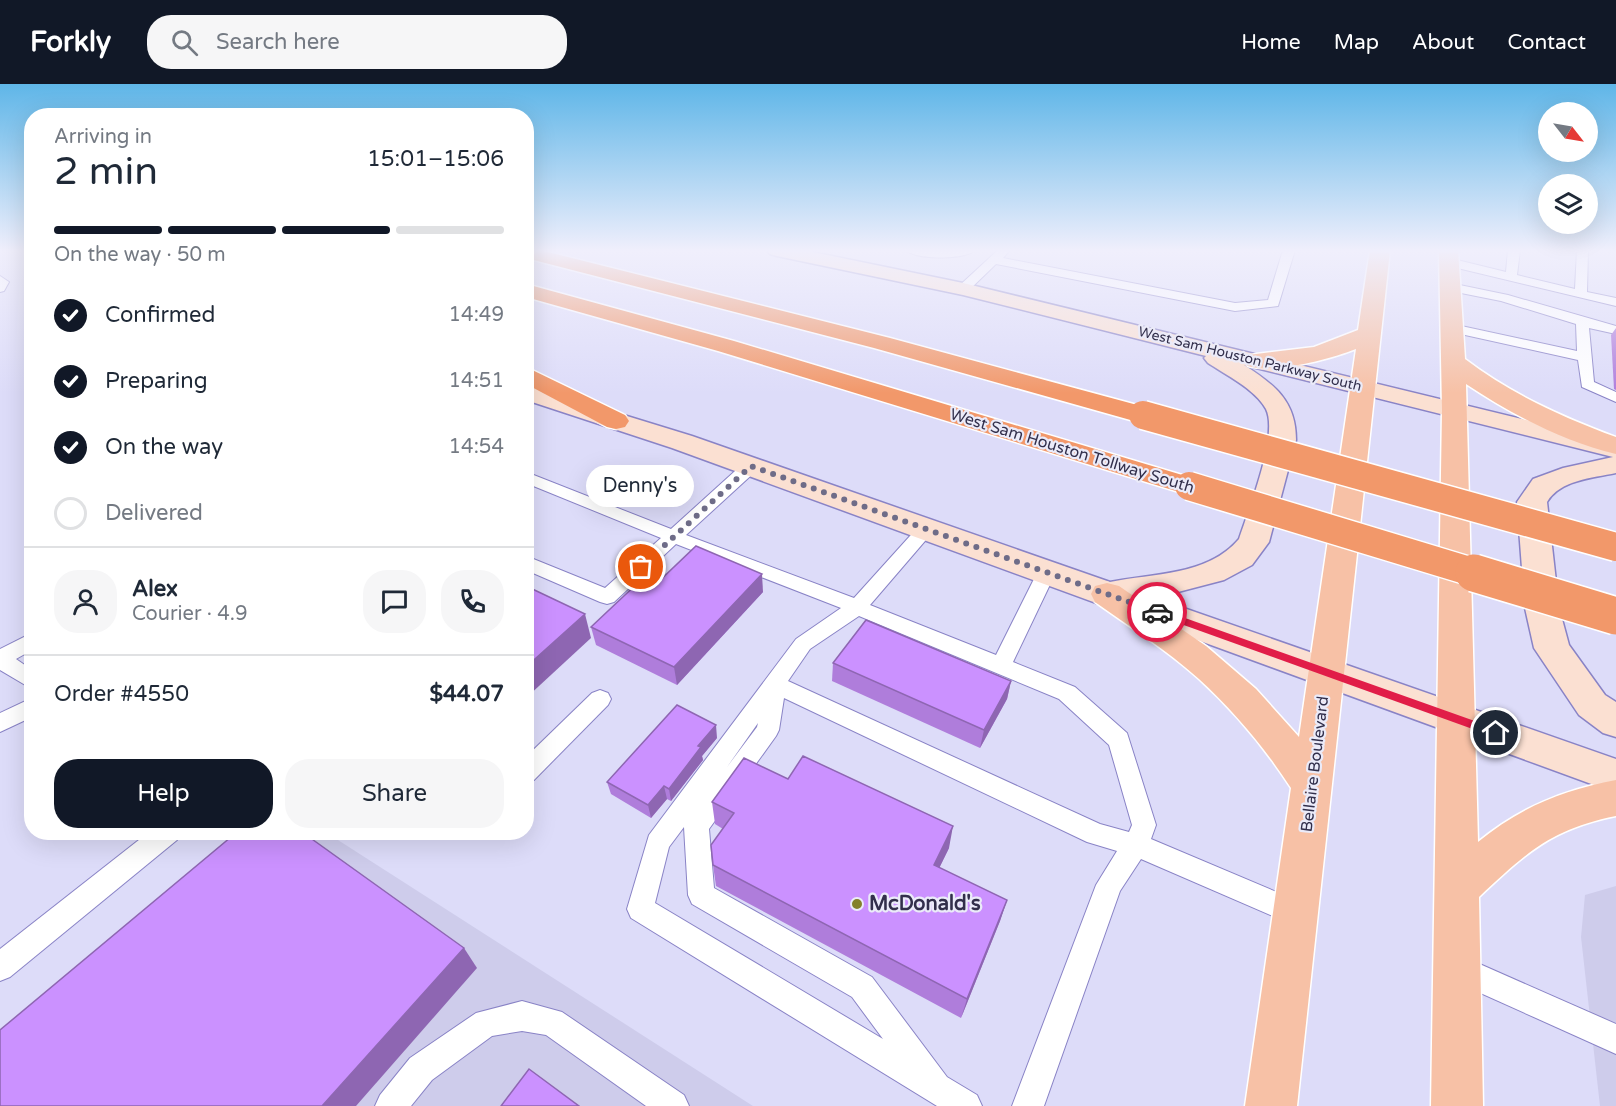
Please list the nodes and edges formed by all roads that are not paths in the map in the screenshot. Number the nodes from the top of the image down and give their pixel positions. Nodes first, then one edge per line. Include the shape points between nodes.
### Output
1 (553, 298) edge
2 (705, 298) edge
3 (999, 298) edge
4 (1193, 298) edge
5 (1275, 298) edge
6 (1374, 298) edge
7 (1451, 298) edge
8 (1502, 298) edge
9 (1597, 298) edge
10 (1616, 302) edge
11 (1582, 322) junction
12 (1452, 328) junction
13 (1616, 330) edge
14 (1369, 334) junction
15 (1198, 346) junction
16 (1585, 357) junction
17 (1256, 361) junction
18 (1453, 362) junction
19 (1362, 387) junction
20 (534, 392) edge
21 (1616, 398) edge
22 (1455, 410) junction
23 (1616, 448) edge
24 (1616, 465) edge
25 (751, 466) junction
26 (534, 480) edge
27 (926, 530) junction
28 (675, 537) junction
29 (1616, 547) edge
30 (534, 565) edge
31 (1047, 572) junction
32 (1107, 594) junction
33 (857, 607) junction
34 (1616, 616) edge
35 (24, 645) edge
36 (0, 659) edge
37 (1001, 666) junction
38 (24, 673) edge
39 (1326, 673) junction
40 (775, 684) junction
41 (600, 699) dead end
42 (24, 711) edge
43 (1456, 719) junction
44 (1616, 722) edge
45 (0, 723) edge
46 (534, 765) edge
47 (1616, 777) edge
48 (1312, 785) junction
49 (1616, 798) edge
50 (158, 840) edge
51 (1136, 845) junction
52 (1456, 889) junction
53 (1296, 914) junction
54 (0, 967) edge
55 (1456, 968) junction
56 (1616, 1039) edge
57 (940, 1090) junction
58 (391, 1106) edge
59 (673, 1106) edge
60 (966, 1106) edge
61 (1028, 1106) edge
62 (1271, 1106) edge
63 (1457, 1106) edge

1 - 34 highway, West Sam Houston Tollway South, bridge via 726,346
2 - 29 highway, bridge via 882,343
3 - 15 main road, West Sam Houston Parkway South
4 - 5 lane via 1235,307 1273,303
6 - 14 main road, Bellaire Boulevard
7 - 12 main road
8 - 11 lane
9 - 10 lane
11 - 13 lane
11 - 16 lane
12 - 16 lane
12 - 18 main road
14 - 17 main road via 1322,353
14 - 19 main road, Bellaire Boulevard
15 - 17 main road, West Sam Houston Parkway South
15 - 32 main road via 1257,386 1278,409 1283,440 1254,542 1241,558 1213,572 1168,585
16 - 21 lane via 1587,384
17 - 19 main road, West Sam Houston Parkway South
18 - 22 main road
18 - 23 main road via 1517,405
19 - 22 main road, West Sam Houston Parkway South
19 - 39 main road, Bellaire Boulevard
20 - 25 main road
22 - 23 main road, West Sam Houston Parkway South
22 - 43 main road
24 - 44 main road via 1543,484 1532,502 1542,608 1552,648 1592,705
25 - 27 main road
25 - 28 lane
26 - 28 lane
27 - 31 main road
27 - 33 lane
28 - 30 lane via 607,597
28 - 33 lane
31 - 32 main road
31 - 37 lane
32 - 39 main road
32 - 48 main road via 1195,656 1222,680 1286,746
33 - 37 lane
33 - 40 lane via 803,644
35 - 36 lane
36 - 38 lane
37 - 51 lane via 1068,693 1119,740 1144,825
39 - 43 main road
39 - 48 main road, Bellaire Boulevard
40 - 51 lane via 1096,834
40 - 57 lane via 768,730 696,826 701,895 862,987
40 - 57 lane via 658,843 640,909
41 - 46 lane
42 - 45 lane
43 - 47 main road
43 - 52 main road
48 - 53 main road, Bellaire Boulevard
49 - 52 main road via 1575,807 1536,823
50 - 54 lane
51 - 53 lane
51 - 61 lane via 1109,885
52 - 55 main road
53 - 62 main road, Bellaire Boulevard
55 - 56 lane
55 - 63 main road
57 - 60 lane
58 - 59 lane via 421,1070 486,1023 522,1016 552,1022

